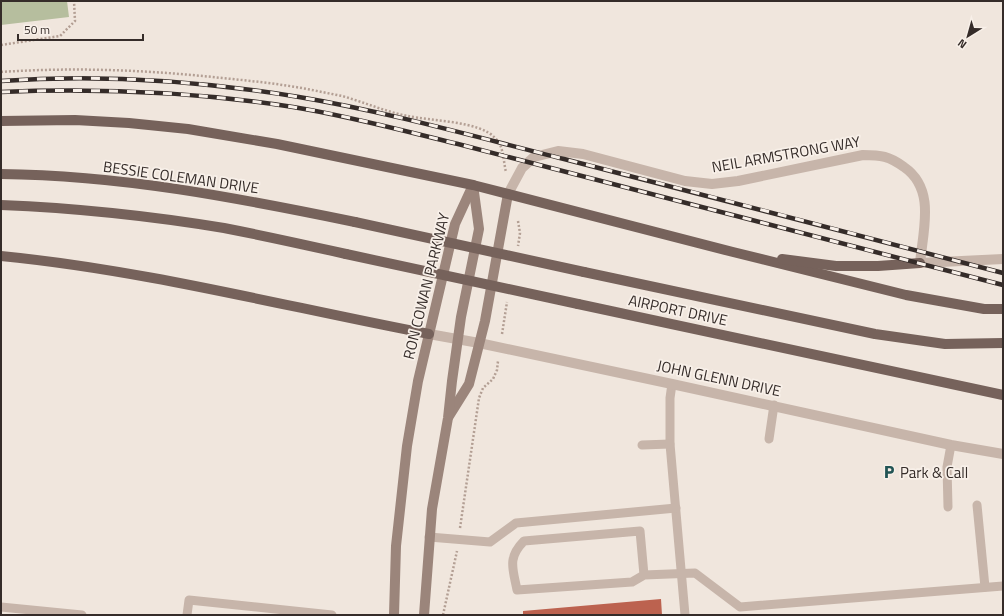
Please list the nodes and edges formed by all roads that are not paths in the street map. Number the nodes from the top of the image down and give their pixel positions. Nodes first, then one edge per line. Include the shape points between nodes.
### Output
1 (1, 121) edge
2 (1, 174) edge
3 (473, 185) junction
4 (508, 194) junction
5 (1, 205) edge
6 (355, 222) joint
7 (734, 252) junction
8 (1, 256) edge
9 (1003, 259) edge
10 (920, 263) junction
11 (1003, 309) edge
12 (429, 334) junction
13 (458, 339) junction
14 (479, 343) junction
15 (1003, 343) edge
16 (672, 384) junction
17 (1003, 395) edge
18 (774, 405) junction
19 (448, 418) junction
20 (769, 439) dead end
21 (670, 444) junction
22 (642, 445) dead end
23 (951, 445) junction
24 (1003, 454) edge
25 (977, 505) dead end
26 (948, 507) dead end
27 (676, 508) junction
28 (429, 537) junction
29 (681, 573) junction
30 (644, 575) junction
31 (1003, 586) edge
32 (985, 587) junction
33 (1, 607) edge
34 (82, 615) edge
35 (187, 615) edge
36 (332, 615) edge
37 (394, 615) edge
38 (424, 615) edge
39 (685, 615) edge

1 - 3 main road via 75,120 188,129 277,144
2 - 6 main road, BESSIE COLEMAN DRIVE via 72,177 168,188
3 - 4 main road
3 - 12 main road, RON COWAN PARKWAY via 455,224
3 - 13 main road via 479,229
4 - 7 main road
4 - 10 street, NEIL ARMSTRONG WAY via 522,168 534,157 558,151 583,154 685,181 712,184 863,155 881,155 896,161 908,170 917,179 923,192 925,210
4 - 14 main road
5 - 17 main road, AIRPORT DRIVE, bridge via 100,211 248,233
6 - 15 main road, AIRPORT DRIVE, bridge via 875,334 946,344
7 - 10 main road via 836,266
7 - 11 main road via 906,295 984,309
8 - 12 main road via 92,267
9 - 10 street
12 - 13 street, JOHN GLENN DRIVE
12 - 37 main road, RON COWAN PARKWAY via 407,446 396,546
13 - 14 street, JOHN GLENN DRIVE
13 - 19 main road
14 - 16 street, JOHN GLENN DRIVE
14 - 19 main road via 469,384
16 - 18 street, JOHN GLENN DRIVE
16 - 21 lane
18 - 20 lane
18 - 23 street, JOHN GLENN DRIVE
19 - 28 main road
21 - 22 lane
21 - 27 lane
23 - 24 street, JOHN GLENN DRIVE
23 - 26 lane via 947,467
25 - 32 lane
27 - 28 lane via 516,523 490,542
27 - 29 lane
28 - 38 main road
29 - 30 lane
29 - 32 lane via 695,573 740,607
29 - 39 lane
30 - 30 lane via 640,531 524,541 512,559 517,590 632,582
31 - 32 lane
33 - 34 lane
35 - 36 lane via 189,600

